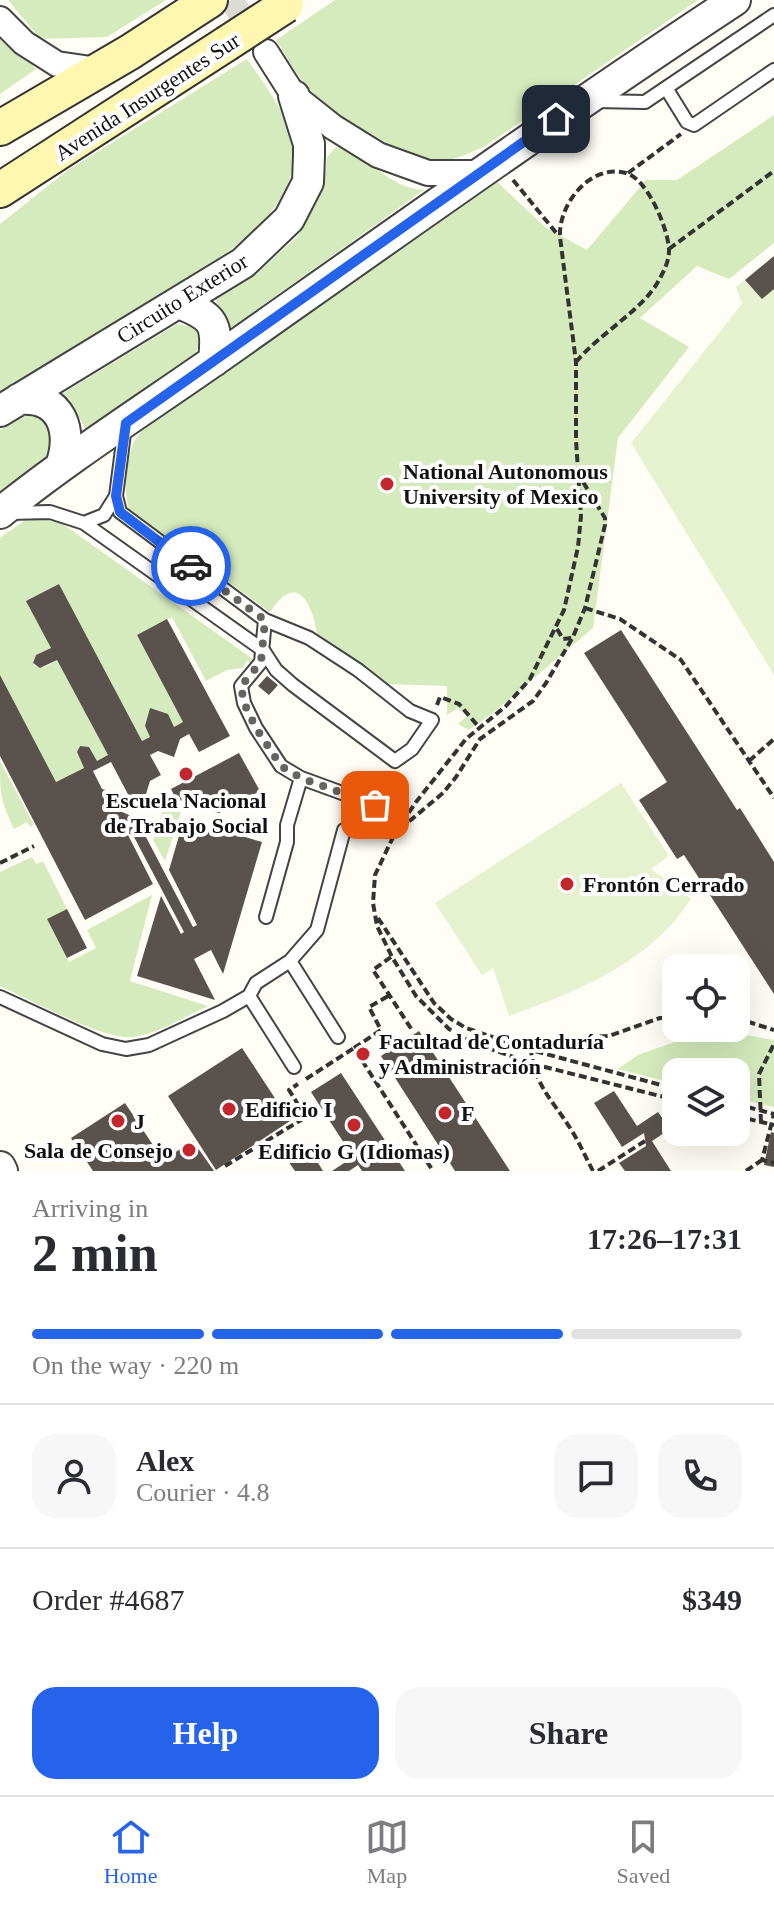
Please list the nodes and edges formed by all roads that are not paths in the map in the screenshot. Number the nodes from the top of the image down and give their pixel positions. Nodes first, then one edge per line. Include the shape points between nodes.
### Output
1 (735, 0) edge
2 (205, 3) edge
3 (290, 3) edge
4 (774, 15) edge
5 (0, 19) edge
6 (266, 52) tunnel mouth
7 (98, 70) junction
8 (774, 70) edge
9 (666, 88) junction
10 (294, 96) junction
11 (581, 101) junction
12 (0, 128) edge
13 (32, 172) junction
14 (480, 173) junction
15 (0, 190) edge
16 (0, 197) edge
17 (179, 303) junction
18 (214, 361) junction
19 (10, 405) edge
20 (126, 423) junction
21 (61, 466) junction
22 (116, 496) junction
23 (0, 514) edge
24 (84, 523) junction
25 (265, 620) junction
26 (263, 650) junction
27 (301, 778) junction
28 (375, 805) dead end
29 (344, 830) dead end
30 (266, 917) dead end
31 (290, 961) junction
32 (249, 996) junction
33 (0, 997) edge
34 (338, 1037) dead end
35 (294, 1067) dead end

1 - 11 street
2 - 7 main road, Avenida Insurgentes Sur
3 - 13 main road, Avenida Insurgentes Sur, bridge
4 - 9 lane
5 - 7 street via 57,64
6 - 10 street, Circuito Exterior
7 - 12 main road, Avenida Insurgentes Sur
8 - 9 lane via 694,125
9 - 11 lane via 645,102
10 - 14 street, Circuito Exterior via 333,127 400,165 428,173
10 - 17 street, Circuito Exterior via 309,144 308,182 289,219 243,263
11 - 14 street
13 - 15 main road, Avenida Insurgentes Sur
13 - 16 main road
14 - 18 street
17 - 18 street via 203,313 217,334
17 - 19 street, Circuito Exterior
18 - 20 street
19 - 21 street via 39,399 60,417 67,436
20 - 21 street
20 - 22 lane
21 - 23 street
22 - 24 lane via 104,515
22 - 25 lane via 129,521
23 - 24 lane via 50,512
24 - 26 lane
25 - 26 lane
25 - 26 lane via 309,638 410,711 432,720 412,749 395,761 293,685
26 - 27 lane via 261,662 241,686 244,703 281,766
27 - 28 lane
27 - 30 lane
29 - 31 lane via 317,930
31 - 32 lane via 256,983
31 - 34 lane
32 - 33 lane via 149,1045 126,1049 102,1044
32 - 35 lane

